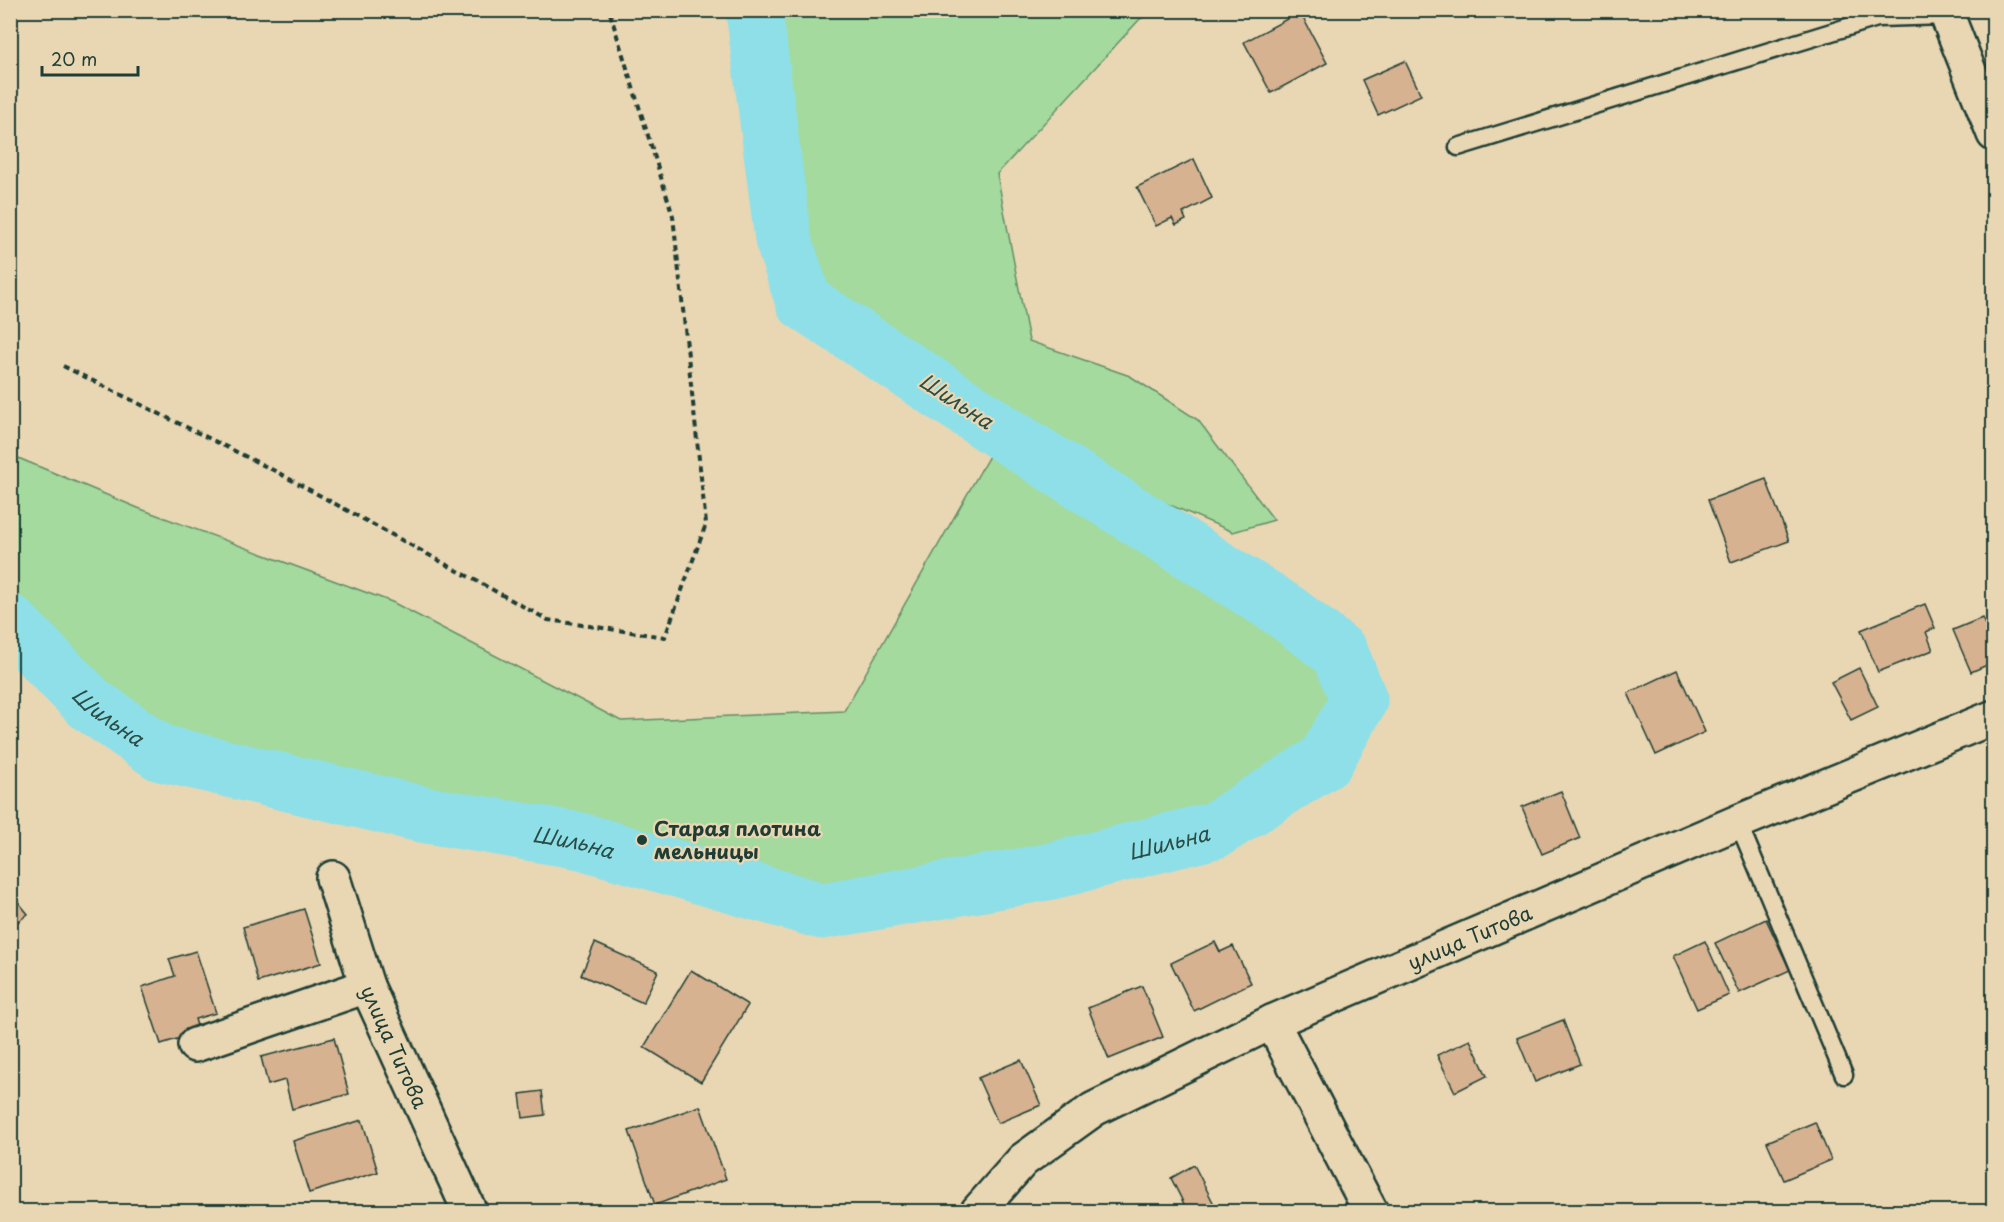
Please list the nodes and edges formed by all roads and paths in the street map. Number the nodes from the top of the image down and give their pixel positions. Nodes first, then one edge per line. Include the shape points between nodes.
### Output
1 (609, 10) edge
2 (1946, 14) edge
3 (1994, 134) edge
4 (1458, 147) dead end
5 (63, 366) dead end
6 (1994, 717) edge
7 (1738, 822) junction
8 (333, 878) dead end
9 (367, 986) junction
10 (1272, 1022) junction
11 (195, 1045) dead end
12 (1844, 1075) dead end
13 (470, 1212) edge
14 (977, 1212) edge
15 (1371, 1212) edge

1 - 5 path via 673,216 706,524 665,637 548,620 275,471
2 - 3 street
2 - 4 lane via 1877,18
6 - 7 street, улица Титова
7 - 10 street, улица Титова
7 - 12 lane
8 - 9 street, улица Титова
9 - 11 street
9 - 13 street, улица Титова
10 - 14 street, улица Титова via 1094,1109 1023,1161
10 - 15 street

